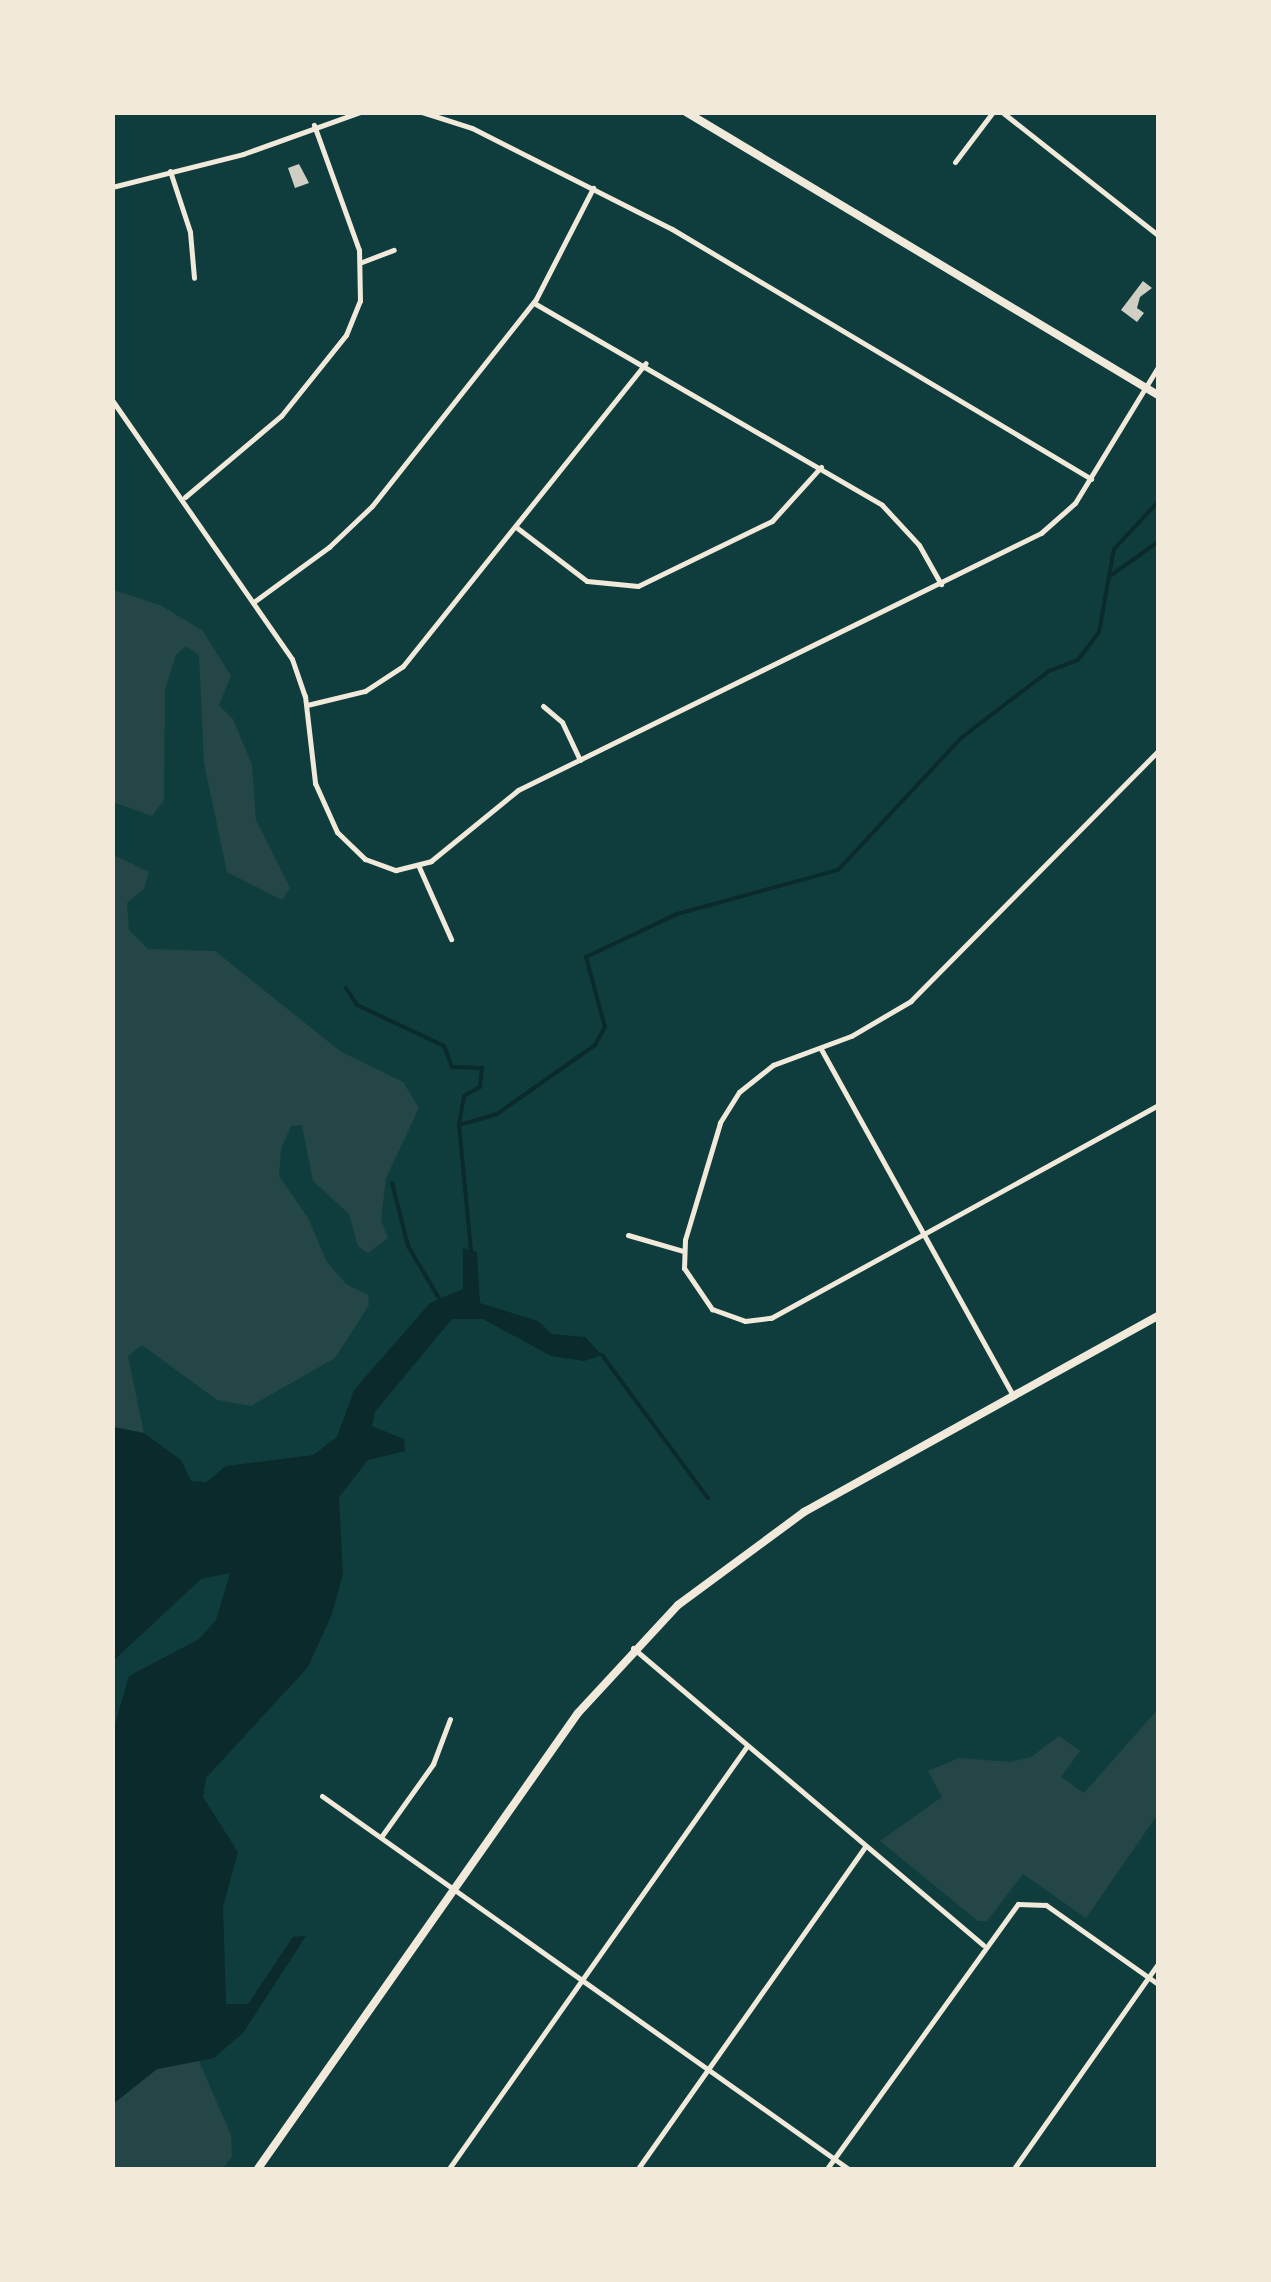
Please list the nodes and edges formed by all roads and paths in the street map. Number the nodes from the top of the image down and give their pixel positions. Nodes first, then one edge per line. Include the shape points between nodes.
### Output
1 (360, 112) edge
2 (422, 112) edge
3 (686, 112) edge
4 (993, 112) edge
5 (1002, 112) edge
6 (314, 126) junction
7 (954, 162) dead end
8 (170, 171) junction
9 (112, 187) edge
10 (593, 188) junction
11 (1158, 235) edge
12 (394, 250) dead end
13 (362, 262) junction
14 (194, 278) dead end
15 (533, 302) junction
16 (646, 364) junction
17 (1158, 367) edge
18 (1148, 389) junction
19 (1158, 395) edge
20 (112, 400) edge
21 (820, 467) junction
22 (1091, 480) junction
23 (185, 497) junction
24 (516, 527) junction
25 (940, 584) junction
26 (255, 600) junction
27 (307, 705) junction
28 (543, 706) dead end
29 (1158, 751) edge
30 (580, 760) junction
31 (419, 867) junction
32 (451, 939) dead end
33 (820, 1048) junction
34 (1158, 1105) edge
35 (924, 1234) junction
36 (628, 1235) dead end
37 (684, 1251) junction
38 (1158, 1316) edge
39 (1012, 1396) junction
40 (632, 1648) junction
41 (450, 1719) dead end
42 (747, 1746) junction
43 (322, 1796) dead end
44 (381, 1837) junction
45 (865, 1847) junction
46 (455, 1889) junction
47 (983, 1945) junction
48 (1158, 1964) edge
49 (1149, 1977) junction
50 (583, 1980) junction
51 (1158, 1984) edge
52 (708, 2069) junction
53 (834, 2158) junction
54 (257, 2170) edge
55 (448, 2170) edge
56 (637, 2170) edge
57 (826, 2170) edge
58 (850, 2170) edge
59 (1014, 2170) edge

1 - 6 street
2 - 10 street via 460,123
3 - 18 main road
4 - 7 street
5 - 11 street
6 - 8 street via 243,154
6 - 13 street
8 - 9 street
8 - 14 street via 190,232
10 - 15 street
10 - 22 street
12 - 13 street
13 - 23 street via 360,302 334,351 261,438
15 - 16 street
15 - 26 street via 372,506 305,567
16 - 21 street
16 - 24 street
17 - 18 street
18 - 19 main road
18 - 22 street
20 - 23 street
21 - 24 street via 772,521 638,586 586,581
21 - 25 street via 894,516
22 - 25 street via 1041,534
23 - 26 street
24 - 27 street via 403,666 365,691
25 - 30 street
26 - 27 street via 292,660
27 - 31 street via 315,783 337,832 382,867
28 - 30 street via 562,722
29 - 33 street via 937,979 890,1016
30 - 31 street via 502,800
31 - 32 street
33 - 35 street
33 - 37 street via 773,1065 729,1105
34 - 35 street
35 - 37 street via 762,1320 712,1310 688,1279
35 - 39 street
36 - 37 street
38 - 39 main road
39 - 40 main road via 758,1541
40 - 42 street
40 - 46 main road via 578,1713
41 - 44 street via 433,1764
42 - 45 street
42 - 50 street
43 - 44 street
44 - 46 street
45 - 47 street
45 - 52 street
46 - 50 street
46 - 54 main road
47 - 49 street via 1006,1912 1032,1900
47 - 53 street
48 - 49 street
49 - 51 street
49 - 59 street
50 - 52 street
50 - 55 street
52 - 53 street
52 - 56 street
53 - 57 street
53 - 58 street

